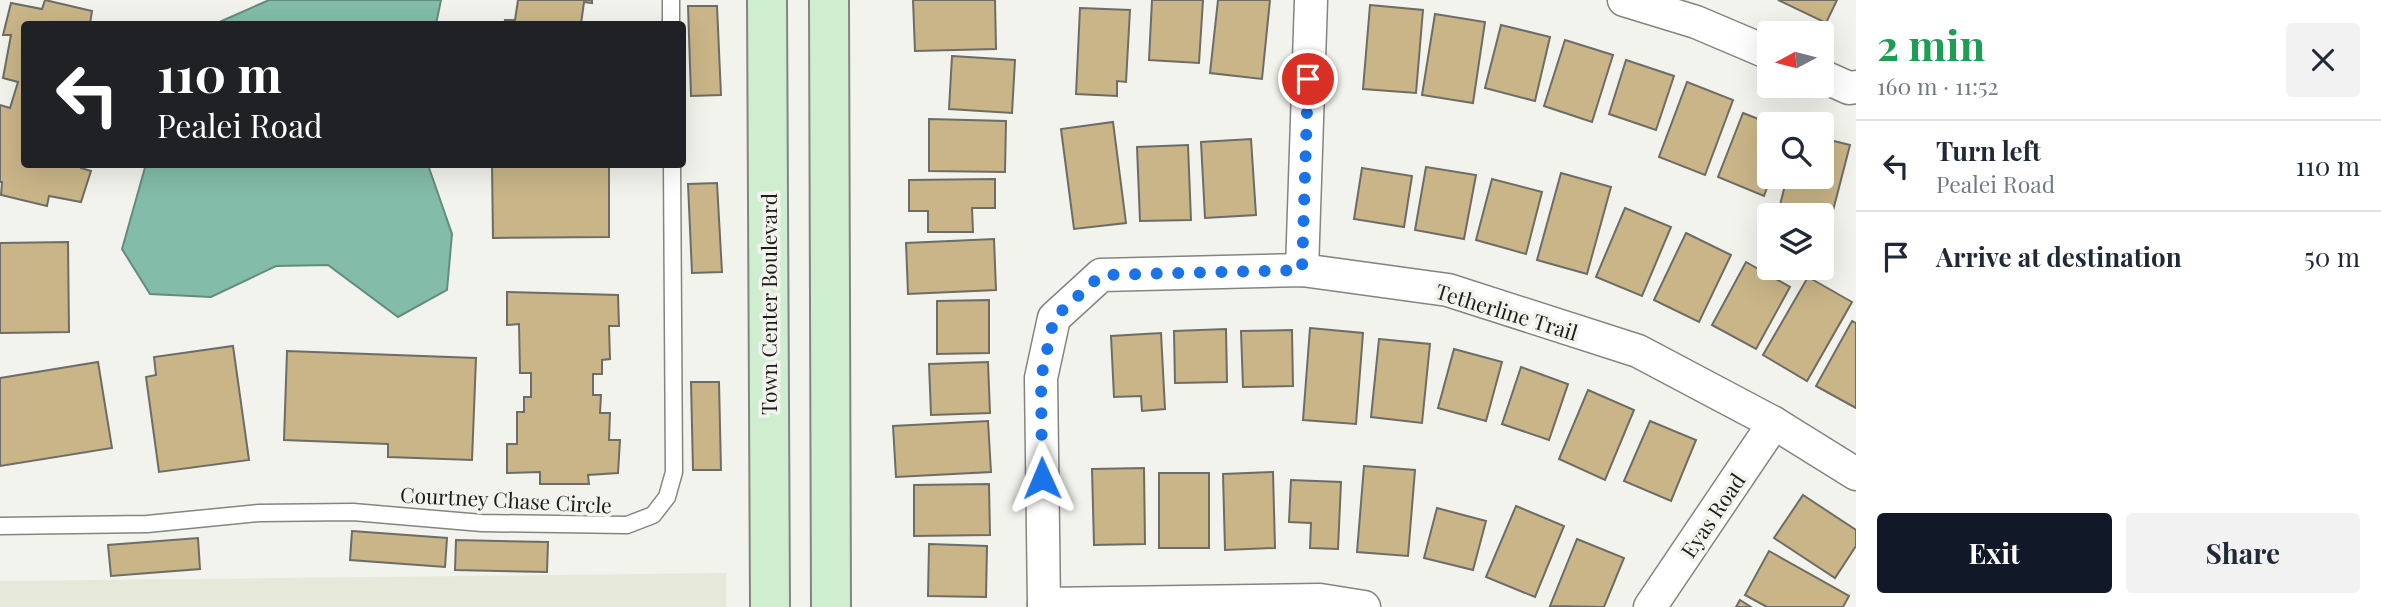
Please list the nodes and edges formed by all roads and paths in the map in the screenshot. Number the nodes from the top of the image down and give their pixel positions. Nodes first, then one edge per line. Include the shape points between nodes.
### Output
1 (671, 0) edge
2 (767, 0) edge
3 (829, 0) edge
4 (1311, 0) edge
5 (1624, 0) edge
6 (671, 21) edge
7 (1757, 49) edge
8 (1834, 81) edge
9 (1856, 87) edge
10 (672, 168) edge
11 (1302, 270) junction
12 (1774, 423) junction
13 (1856, 474) edge
14 (0, 526) edge
15 (1044, 606) edge
16 (769, 607) edge
17 (831, 607) edge
18 (1364, 607) edge
19 (1650, 607) edge

1 - 6 lane
2 - 16 main road, Town Center Boulevard
3 - 17 main road
4 - 11 street
5 - 7 street via 1696,22
8 - 9 street
10 - 14 lane, Courtney Chase Circle via 674,472 667,497 653,515 627,525 482,523 353,512 259,513 147,524
11 - 12 street, Tetherline Trail via 1448,290 1524,314 1638,352
11 - 15 street, Tetherline Trail via 1101,275 1054,318 1041,378
12 - 13 street, Tetherline Trail
12 - 19 street, Eyas Road
15 - 18 street via 1320,600

